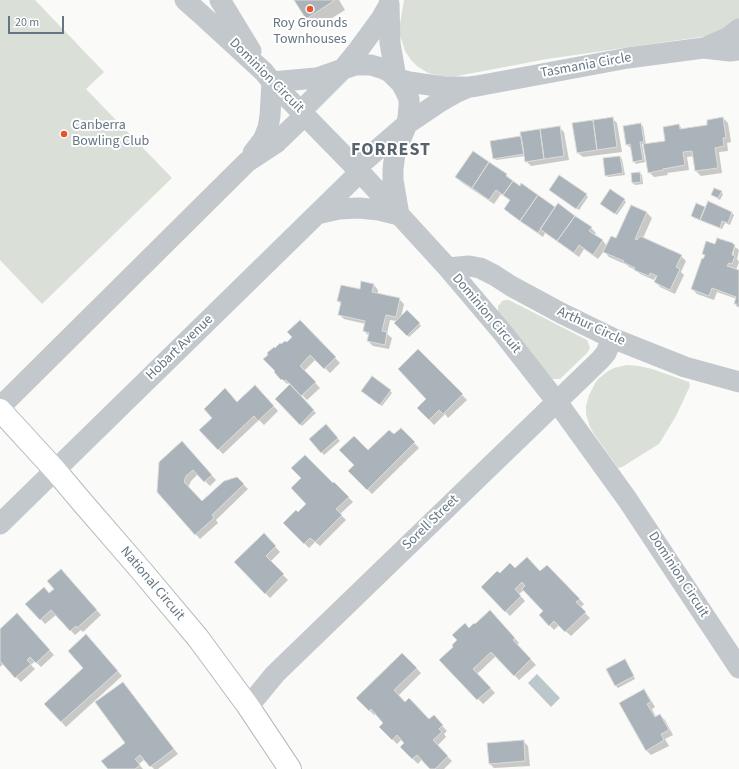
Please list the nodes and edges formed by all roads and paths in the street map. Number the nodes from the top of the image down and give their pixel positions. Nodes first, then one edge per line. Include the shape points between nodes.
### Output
1 (185, 0) edge
2 (220, 0) edge
3 (390, 2) edge
4 (739, 29) edge
5 (703, 48) junction
6 (739, 50) edge
7 (342, 70) junction
8 (268, 77) junction
9 (397, 78) junction
10 (469, 87) junction
11 (303, 113) junction
12 (407, 124) junction
13 (247, 162) junction
14 (358, 170) junction
15 (317, 214) junction
16 (399, 215) junction
17 (448, 268) junction
18 (612, 338) junction
19 (739, 382) edge
20 (557, 402) junction
21 (0, 407) edge
22 (0, 410) edge
23 (55, 470) junction
24 (0, 524) edge
25 (739, 668) edge
26 (248, 706) junction
27 (290, 769) edge

1 - 8 street, Dominion Circuit
2 - 8 street
3 - 7 street
3 - 9 street via 390,43
4 - 5 street, Tasmania Circle via 729,37
5 - 6 street, Tasmania Circle
5 - 10 street, Tasmania Circle via 628,58
7 - 8 street via 316,78
7 - 9 street via 359,65 371,65 384,69
7 - 11 street
8 - 11 street, Dominion Circuit
8 - 13 street via 268,128 263,140
9 - 10 street, Tasmania Circle via 444,87
9 - 12 street via 408,99
10 - 12 street, Tasmania Circle via 440,101
11 - 13 street via 276,142
11 - 14 street, Dominion Circuit
12 - 14 street, Hobart Avenue
12 - 16 street via 395,153 393,169
13 - 21 street
14 - 15 street, Hobart Avenue
14 - 16 street, Dominion Circuit
15 - 16 street via 360,208
15 - 23 street, Hobart Avenue
16 - 17 street, Dominion Circuit
17 - 18 street, Arthur Circle via 480,268 561,314
17 - 20 street, Dominion Circuit
18 - 19 street, Arthur Circle via 686,367
18 - 20 street, Sorell Street via 603,357
20 - 25 street, Dominion Circuit via 627,499
20 - 26 street, Sorell Street via 280,669
22 - 23 street, National Circuit
23 - 24 street, Hobart Avenue
23 - 26 street, National Circuit via 198,638
26 - 27 street, National Circuit

